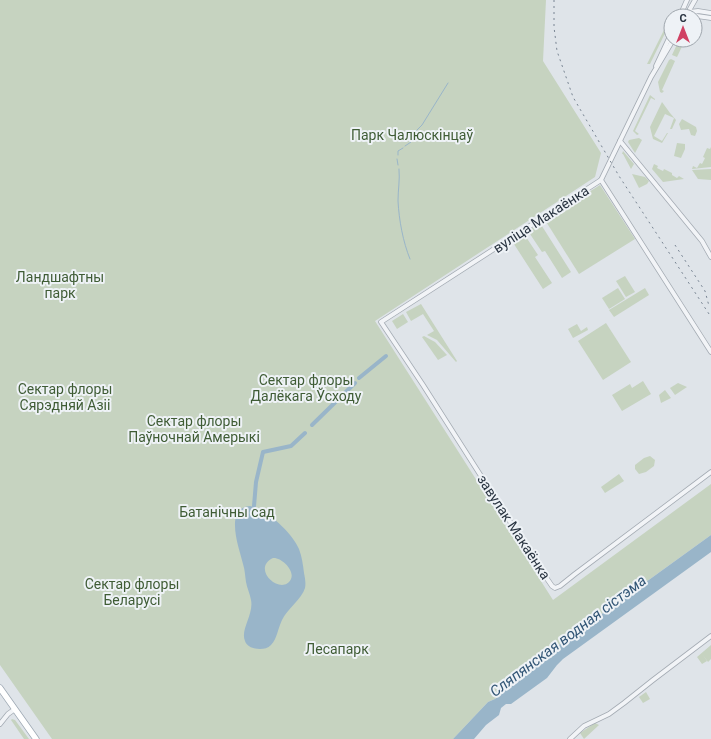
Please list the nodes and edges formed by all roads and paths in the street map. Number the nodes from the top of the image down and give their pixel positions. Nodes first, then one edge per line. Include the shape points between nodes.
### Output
1 (664, 48) edge
2 (668, 48) edge
3 (653, 74) junction
4 (620, 142) junction
5 (601, 180) junction
6 (711, 257) edge
7 (381, 322) joint
8 (711, 352) edge
9 (711, 472) edge
10 (711, 636) edge
11 (0, 688) edge
12 (14, 709) junction
13 (0, 724) edge
14 (36, 739) edge
15 (570, 739) edge

1 - 3 street, вуліца Макаёнка
2 - 3 street, вуліца Макаёнка
3 - 4 street, вуліца Макаёнка
4 - 5 street, вуліца Макаёнка
4 - 6 street via 702,240
5 - 7 street, вуліца Макаёнка
5 - 8 street
7 - 9 street, завулак Макаёнка via 555,588
10 - 15 street via 609,714 584,726
11 - 12 main road
12 - 13 street
12 - 14 main road

